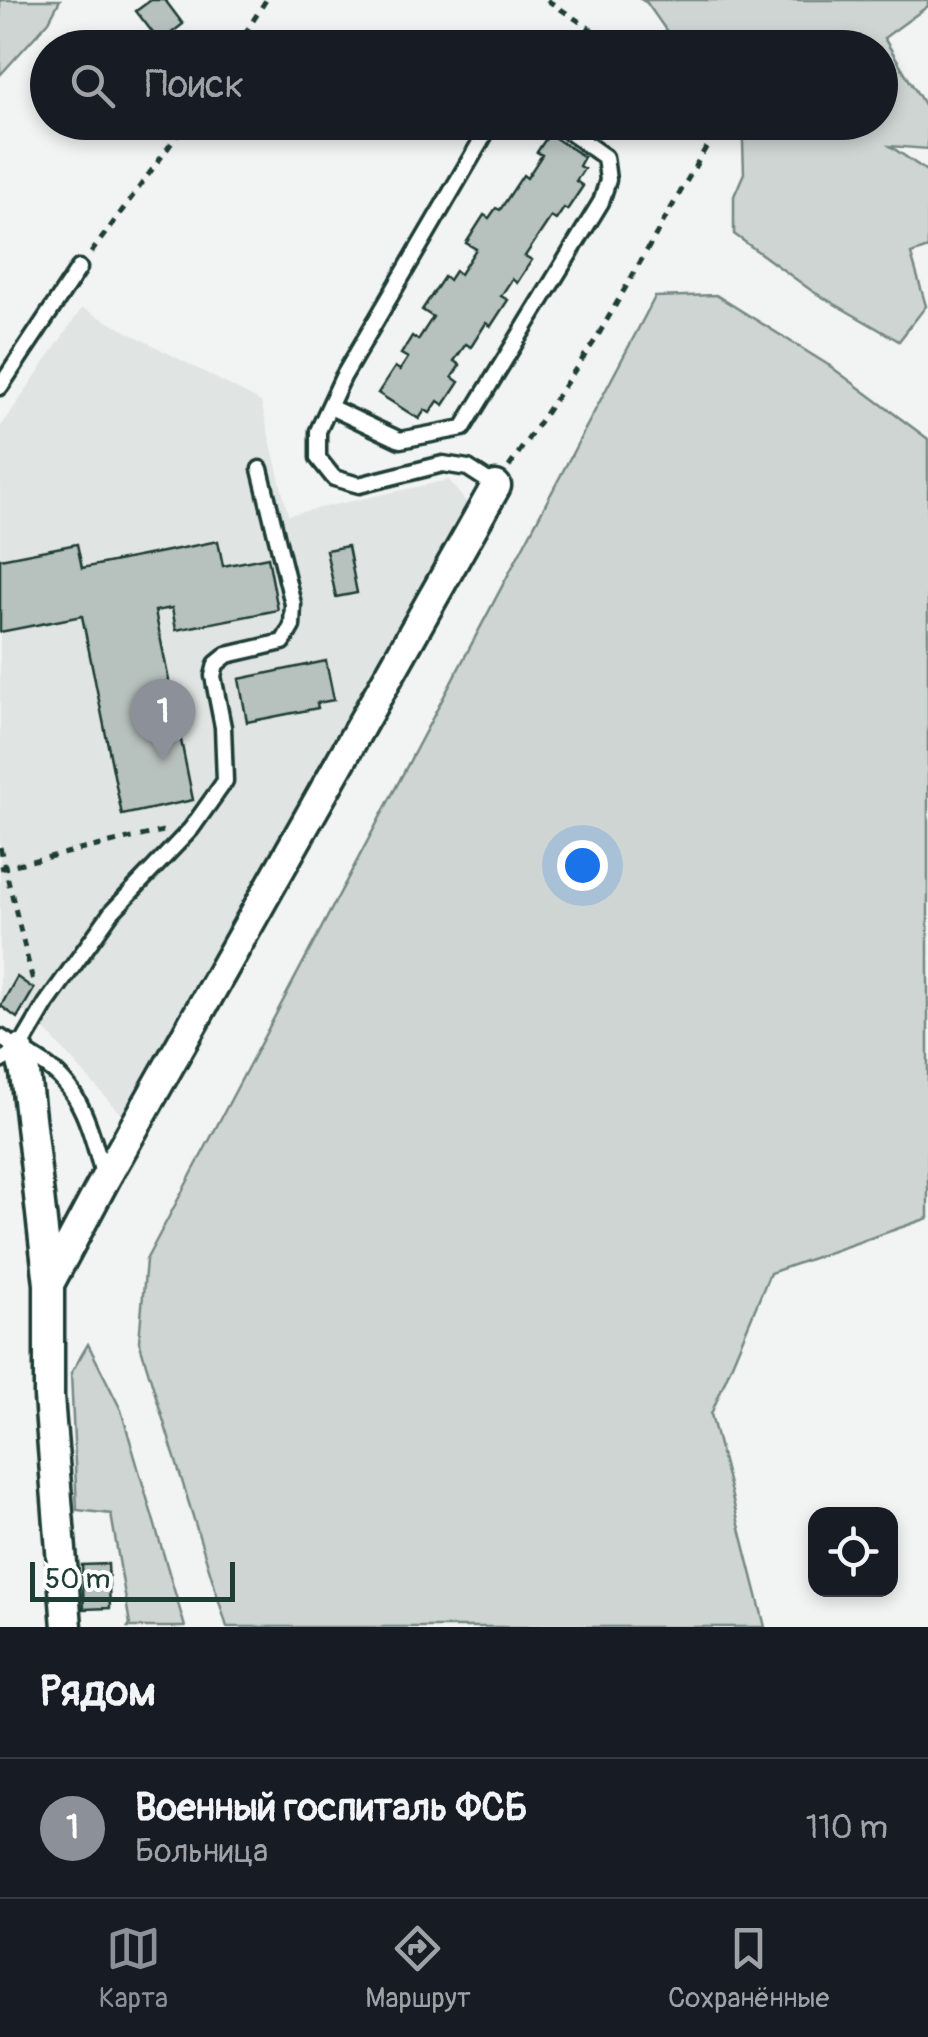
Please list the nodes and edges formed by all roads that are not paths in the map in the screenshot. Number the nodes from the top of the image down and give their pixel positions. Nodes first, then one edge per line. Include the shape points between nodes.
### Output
1 (482, 140) edge
2 (581, 140) edge
3 (79, 268) road end
4 (0, 388) edge
5 (330, 407) junction
6 (260, 469) dead end
7 (496, 486) joint
8 (6, 1049) edge
9 (105, 1179) junction
10 (49, 1284) junction
11 (67, 1627) edge

1 - 5 lane
2 - 5 lane via 605,157 608,180 600,202 464,428 400,440
3 - 4 lane
5 - 7 lane via 318,431 318,458 334,478 359,485 443,464 468,468
6 - 8 lane via 293,604 292,626 283,642 226,655 216,664 225,781
7 - 9 street
8 - 9 lane via 50,1068 76,1098
8 - 10 street
9 - 10 street
10 - 11 street via 49,1397

